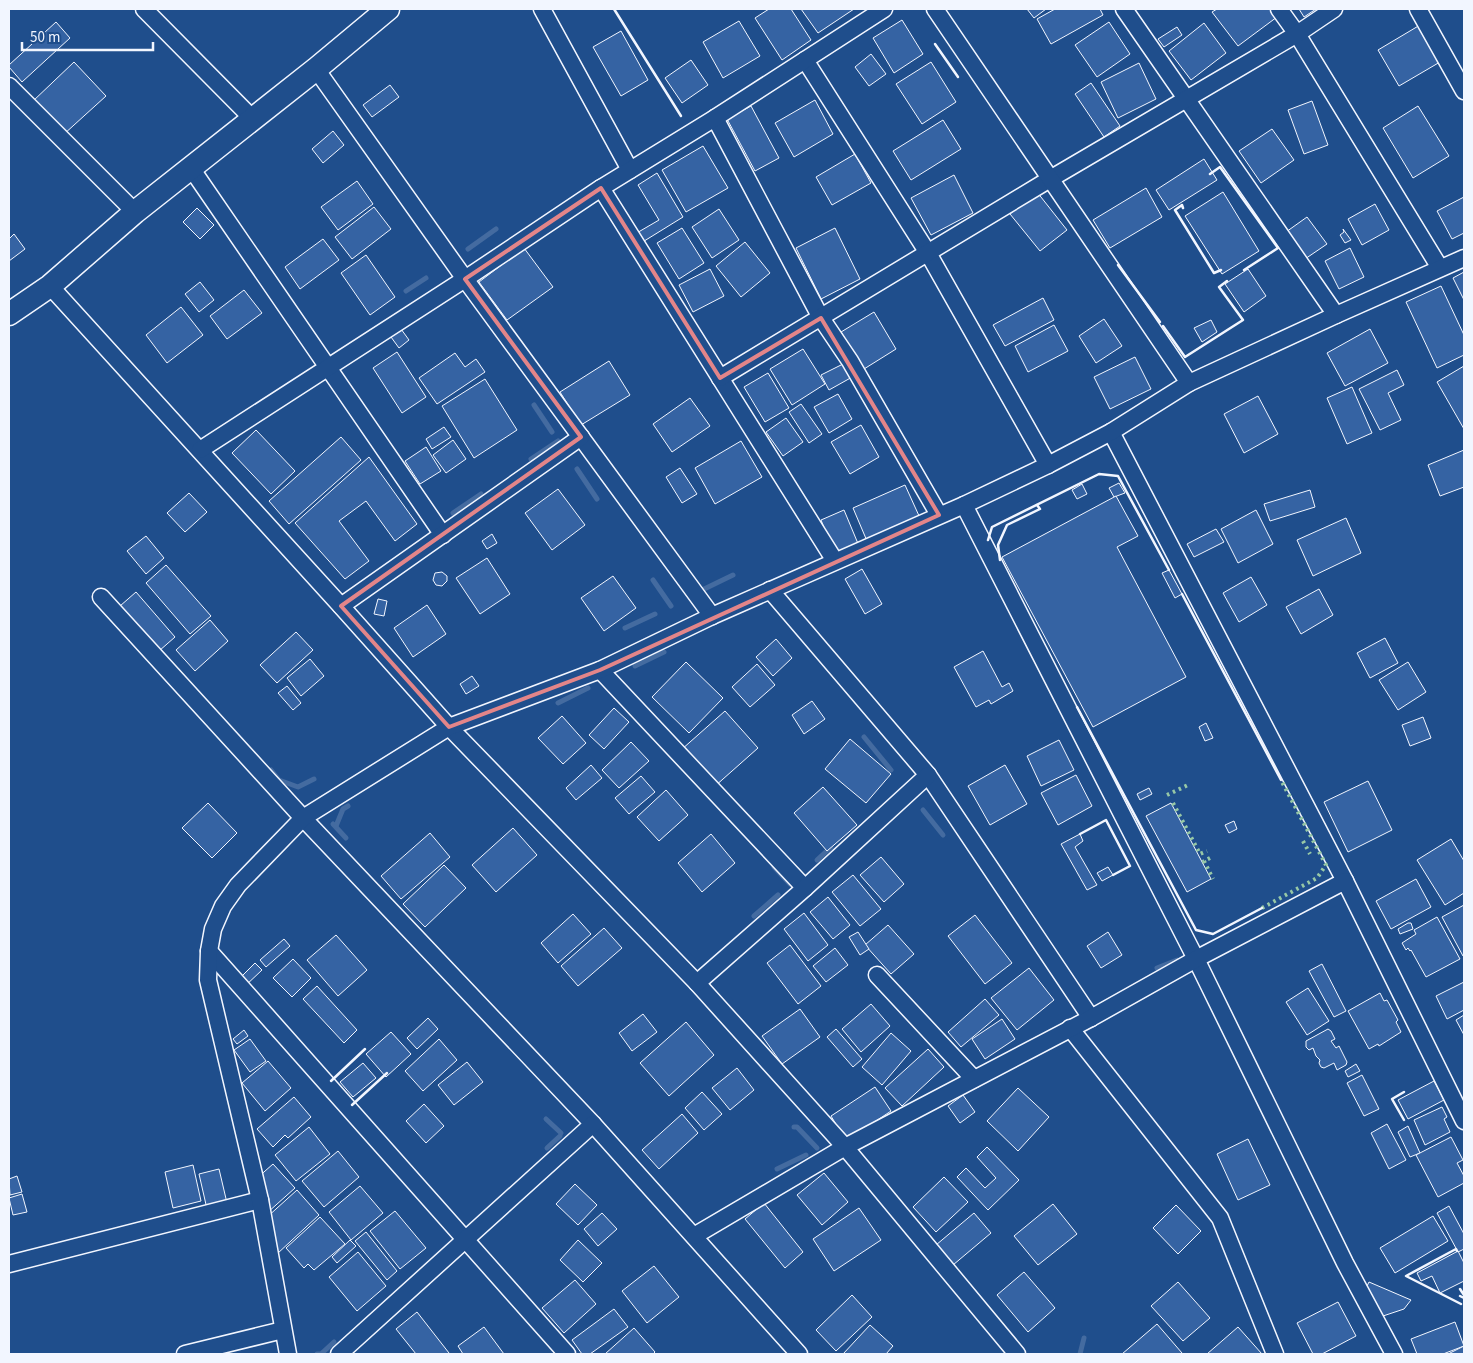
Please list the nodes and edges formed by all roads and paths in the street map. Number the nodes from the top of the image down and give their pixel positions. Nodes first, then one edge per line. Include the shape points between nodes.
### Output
1 (144, 9) edge
2 (542, 9) edge
3 (884, 9) edge
4 (935, 9) edge
5 (1124, 9) edge
6 (1279, 9) edge
7 (1334, 9) edge
8 (1418, 9) edge
9 (380, 11) edge
10 (1298, 34) junction
11 (805, 60) junction
12 (316, 69) junction
13 (9, 86) edge
14 (1464, 91) edge
15 (1187, 100) junction
16 (715, 118) junction
17 (253, 119) junction
18 (192, 168) junction
19 (630, 170) junction
20 (1050, 179) junction
21 (601, 188) junction
22 (135, 212) junction
23 (928, 253) junction
24 (1464, 258) edge
25 (1440, 268) junction
26 (465, 279) junction
27 (50, 286) junction
28 (9, 314) edge
29 (1336, 315) junction
30 (821, 318) junction
31 (328, 367) junction
32 (720, 378) junction
33 (1189, 383) junction
34 (1112, 432) junction
35 (581, 437) junction
36 (200, 450) junction
37 (1048, 465) junction
38 (964, 505) junction
39 (939, 515) junction
40 (443, 535) junction
41 (835, 561) junction
42 (770, 590) junction
43 (101, 597) dead end
44 (342, 606) junction
45 (712, 616) junction
46 (600, 670) junction
47 (449, 727) junction
48 (928, 775) junction
49 (303, 818) junction
50 (1345, 881) junction
51 (805, 888) junction
52 (209, 951) junction
53 (1196, 959) junction
54 (877, 975) dead end
55 (697, 983) junction
56 (1091, 1018) junction
57 (1070, 1028) junction
58 (974, 1080) junction
59 (1464, 1121) edge
60 (594, 1124) junction
61 (845, 1147) junction
62 (260, 1200) junction
63 (694, 1236) junction
64 (466, 1240) junction
65 (9, 1264) edge
66 (288, 1346) edge
67 (186, 1354) edge
68 (339, 1354) edge
69 (567, 1354) edge
70 (799, 1354) edge
71 (1017, 1354) edge
72 (1275, 1354) edge
73 (1394, 1354) edge

1 - 17 street
2 - 19 street
3 - 11 street
4 - 20 street
5 - 15 street
6 - 10 street
7 - 10 street
8 - 14 street
9 - 12 main road
10 - 15 street
10 - 25 street
11 - 16 street
11 - 23 street
12 - 17 main road
12 - 26 street
13 - 22 street
15 - 20 street
15 - 29 street
16 - 19 street
16 - 30 street
17 - 18 main road
18 - 22 main road
18 - 31 street
19 - 21 street
20 - 23 street
20 - 33 street
21 - 26 street
21 - 32 street
22 - 27 main road
23 - 30 street
23 - 37 street
24 - 25 street
25 - 29 street
26 - 31 street
26 - 35 street
27 - 28 main road
27 - 36 street
29 - 33 street
30 - 32 street
30 - 39 street via 850,361
31 - 36 street
31 - 40 street
32 - 41 street
33 - 34 street
34 - 37 street
34 - 50 street
35 - 40 street
35 - 45 street
36 - 44 street
37 - 38 street
38 - 39 street
38 - 53 street
39 - 41 street
40 - 44 street
41 - 42 street
42 - 45 street
42 - 48 street
43 - 49 street
44 - 47 street
45 - 46 street
46 - 47 street
46 - 51 street
47 - 49 street
47 - 55 street
48 - 51 street
48 - 56 street
49 - 52 street via 238,885 223,906 213,929
49 - 60 street
50 - 53 street
50 - 59 street
51 - 55 street
52 - 62 street via 208,980
52 - 64 street
53 - 56 street
53 - 73 street via 1345,1263
54 - 58 street
55 - 61 street
56 - 57 street
57 - 58 street
57 - 72 street via 1220,1218
58 - 61 street
60 - 63 street
60 - 64 street
61 - 63 street
61 - 71 street
62 - 65 street
62 - 66 street
63 - 70 street
64 - 68 street
64 - 69 street
66 - 67 street

